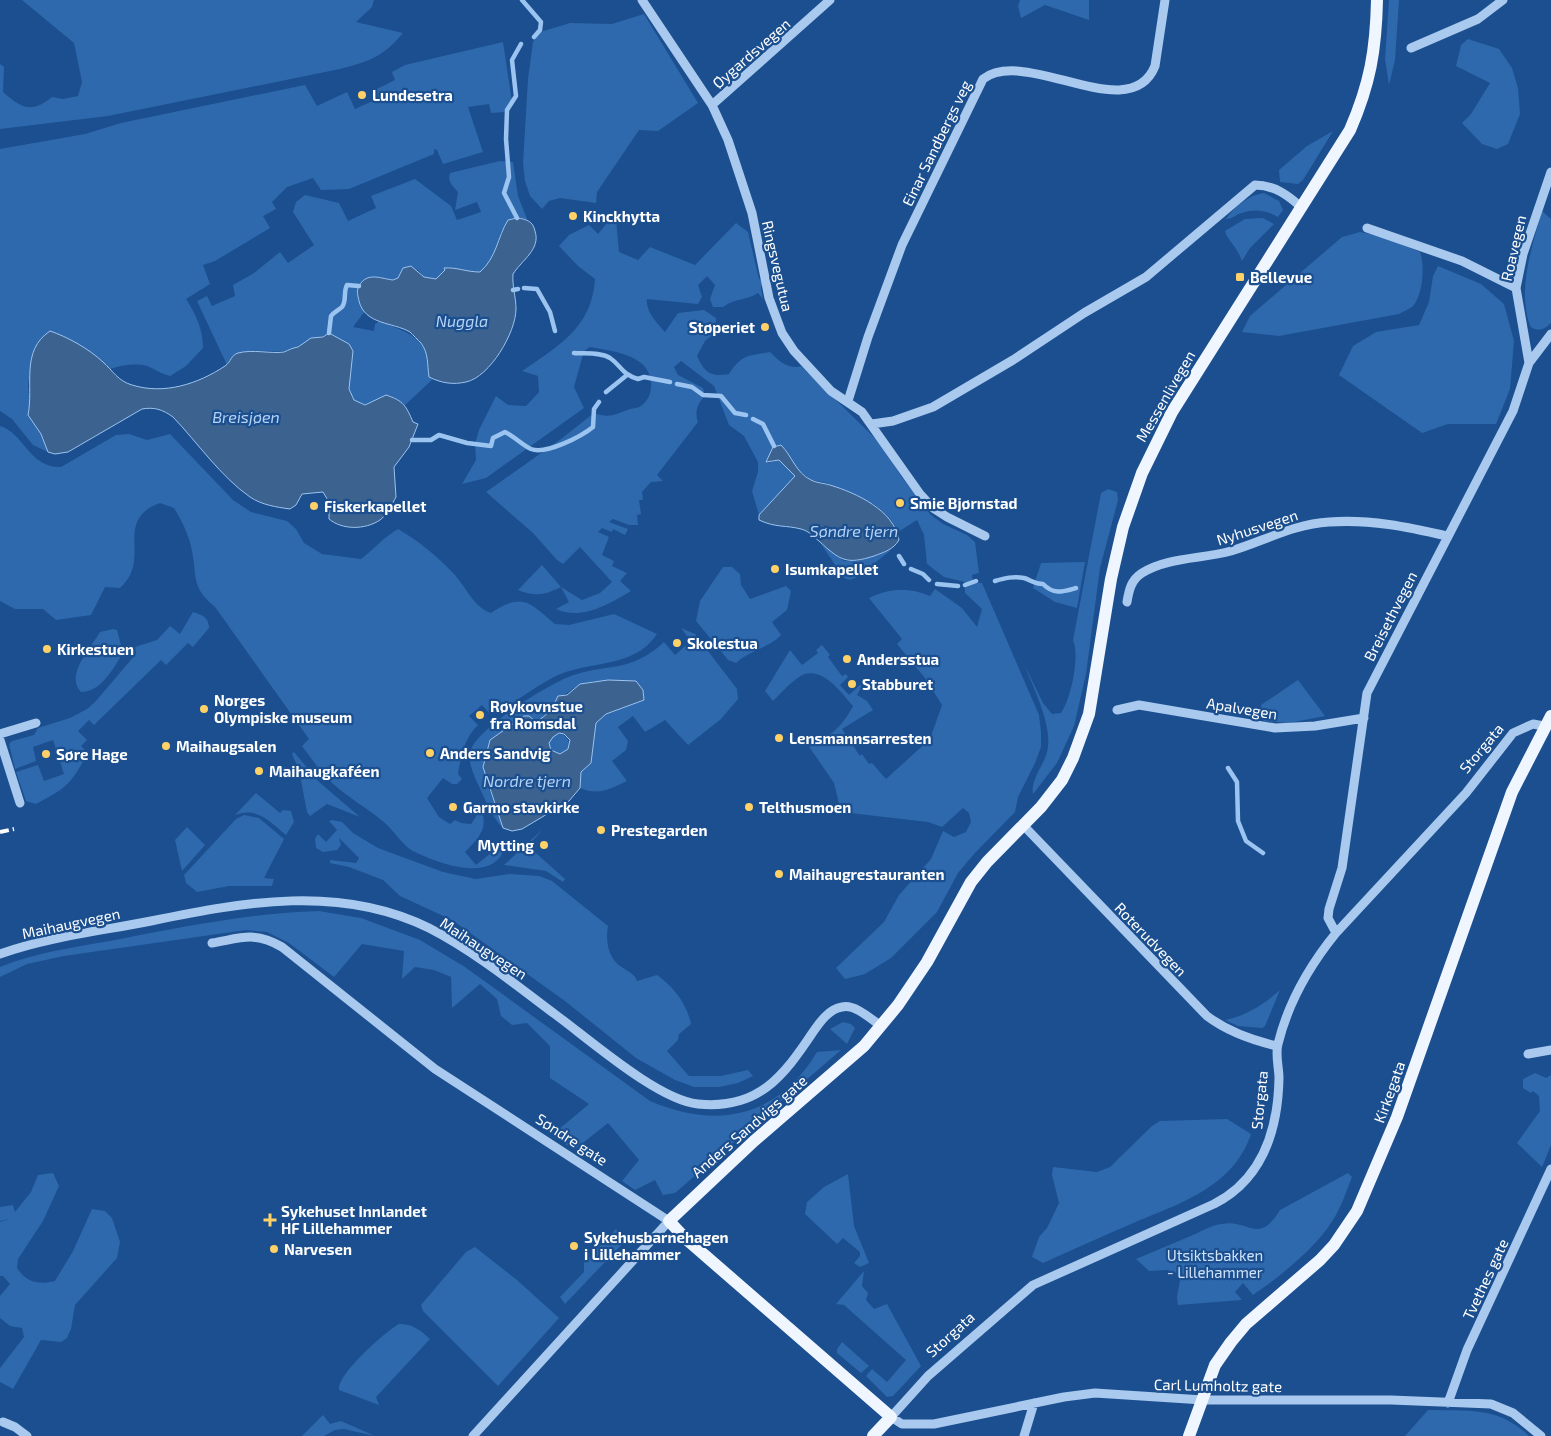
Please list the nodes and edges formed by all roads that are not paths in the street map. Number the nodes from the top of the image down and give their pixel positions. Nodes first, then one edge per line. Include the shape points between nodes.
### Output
1 (642, 0) edge
2 (830, 0) edge
3 (1165, 0) edge
4 (1377, 0) edge
5 (1503, 0) edge
6 (1411, 48) dead end
7 (712, 105) junction
8 (1551, 172) edge
9 (1302, 208) junction
10 (1367, 228) dead end
11 (1516, 288) junction
12 (1551, 334) edge
13 (1529, 363) junction
14 (848, 402) junction
15 (872, 424) junction
16 (985, 536) dead end
17 (1447, 536) junction
18 (1127, 602) dead end
19 (1118, 710) dead end
20 (1364, 718) junction
21 (1548, 721) edge
22 (36, 723) dead end
23 (0, 734) edge
24 (0, 740) edge
25 (20, 803) dead end
26 (1023, 825) junction
27 (1336, 933) junction
28 (212, 943) dead end
29 (0, 954) edge
30 (881, 1026) junction
31 (1277, 1046) junction
32 (1551, 1050) edge
33 (1528, 1054) dead end
34 (1551, 1168) edge
35 (668, 1220) junction
36 (1203, 1400) junction
37 (1034, 1403) junction
38 (1448, 1403) junction
39 (890, 1417) junction
40 (3, 1422) dead end
41 (474, 1435) edge
42 (28, 1436) edge
43 (873, 1436) edge
44 (1024, 1436) edge
45 (1189, 1436) edge
46 (1540, 1436) edge

1 - 7 street, Ringsvegutua
2 - 7 street, Øygardsvegen
3 - 14 street, Einar Sandbergs veg via 1155,66 1151,76 1137,88 1126,91 1097,87 1007,69 990,73 983,79 905,238
4 - 9 main road, Messenlivegen via 1375,52 1363,100 1332,160
5 - 6 street via 1478,19
7 - 14 street, Ringsvegutua via 728,140 750,207 769,298 782,333 814,374
8 - 11 street, Roavegen via 1525,246
9 - 15 street via 1270,185 1255,185 1146,278 932,407 893,421
9 - 26 main road, Messenlivegen via 1177,405 1142,473 1123,527 1111,579 1084,729 1062,780
10 - 11 street via 1462,262
11 - 13 street, Roavegen
12 - 13 street, Breisethvegen
13 - 17 street, Breisethvegen via 1512,412
14 - 15 street, Ringsvegutua
15 - 16 street, Ringsvegutua via 915,488 933,508
17 - 18 street, Nyhusvegen via 1383,523 1329,522 1294,527 1232,551 1160,565 1141,574 1130,585
17 - 20 street, Breisethvegen via 1367,692
19 - 20 street, Apalvegen via 1139,705 1275,728
20 - 27 street, Breisethvegen via 1342,868 1329,909 1328,918
21 - 27 street, Storgata via 1513,733 1460,799
21 - 36 main road, Kirkegata via 1512,792 1398,1117 1357,1211 1320,1260 1246,1324 1231,1342 1215,1365
22 - 23 street
24 - 25 street
26 - 30 main road, Anders Sandvigs gate via 971,882 927,962
26 - 31 street, Roterudvegen via 1205,1014 1241,1035
27 - 31 street, Storgata via 1304,977
28 - 35 street, Søndre gate via 251,936 262,937 282,947 435,1069
29 - 30 street, Maihaugvegen via 46,941 219,907 279,901 342,901 392,913 462,947 651,1086 674,1098 697,1104 720,1105 745,1100 769,1087 788,1069 829,1012 843,1006 857,1010
30 - 35 main road, Anders Sandvigs gate via 853,1056
31 - 39 street, Storgata via 1279,1078 1275,1120 1267,1149 1246,1182 1214,1204 1032,1285 928,1376
32 - 33 street
34 - 38 street, Tvethes gate via 1467,1350
35 - 39 main road, Søndre gate
35 - 41 street, Anders Sandvigs gate
36 - 37 street, Carl Lumholtz gate via 1096,1393
36 - 38 street, Carl Lumholtz gate
36 - 45 main road, Kirkegata
37 - 39 street, Carl Lumholtz gate via 934,1424 902,1424
37 - 44 street
38 - 46 street, Carl Lumholtz gate via 1491,1404 1504,1408 1527,1422
39 - 43 main road, Storgata
40 - 42 street

